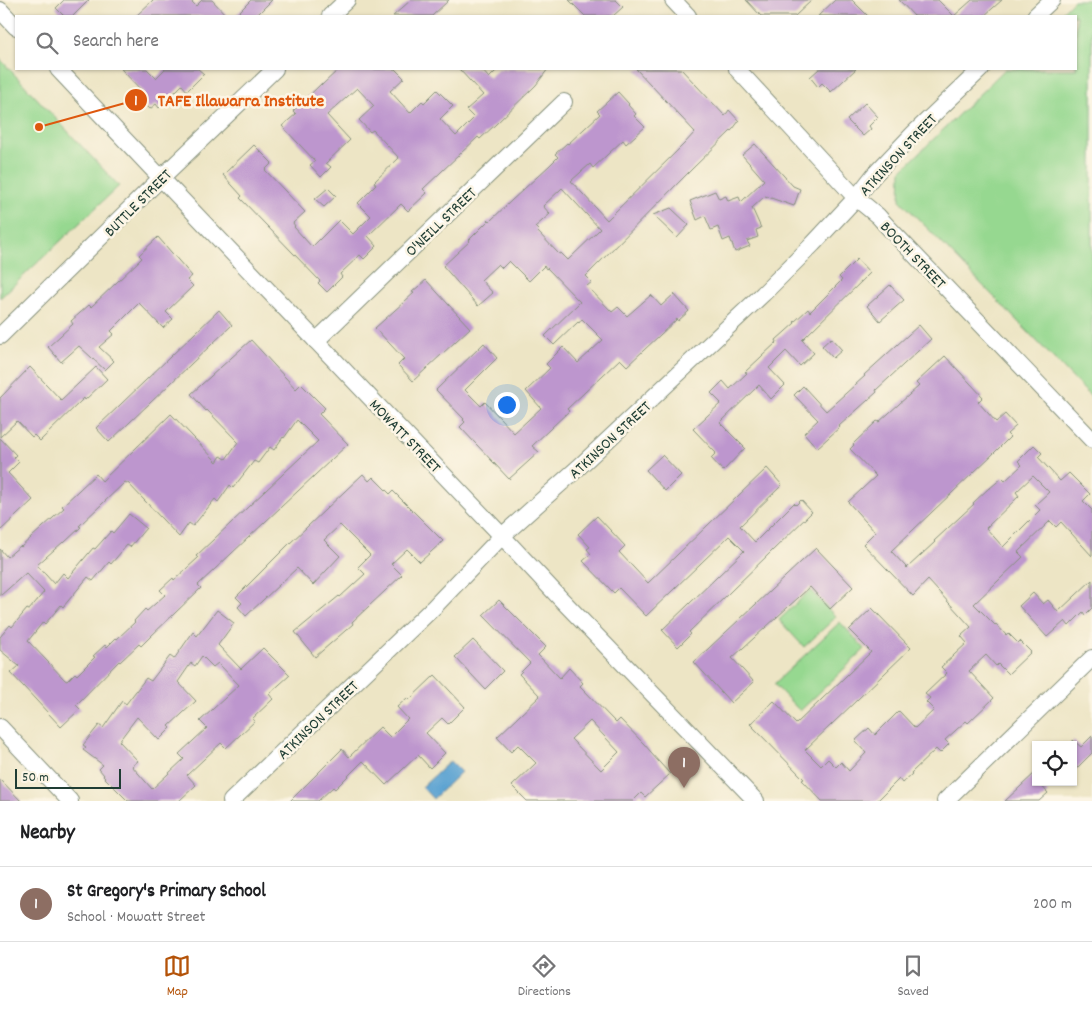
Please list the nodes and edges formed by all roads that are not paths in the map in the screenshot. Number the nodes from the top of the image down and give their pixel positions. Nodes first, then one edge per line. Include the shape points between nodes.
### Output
1 (348, 0) edge
2 (673, 0) edge
3 (1052, 0) edge
4 (0, 10) edge
5 (331, 15) edge
6 (687, 15) edge
7 (1036, 15) edge
8 (15, 26) edge
9 (59, 70) edge
10 (274, 70) edge
11 (738, 70) edge
12 (980, 70) edge
13 (564, 102) dead end
14 (161, 178) junction
15 (856, 198) junction
16 (0, 336) edge
17 (316, 341) junction
18 (1092, 440) edge
19 (502, 536) junction
20 (1092, 658) edge
21 (0, 727) edge
22 (70, 801) edge
23 (231, 801) edge
24 (756, 801) edge
25 (945, 801) edge

1 - 5 street
2 - 6 street
3 - 7 street
4 - 8 street
9 - 14 street, MOWATT STREET
10 - 14 street, BUTTLE STREET
11 - 15 street, BOOTH STREET
12 - 15 street, ATKINSON STREET via 914,133
13 - 17 street, O'NEILL STREET
14 - 16 street, BUTTLE STREET
14 - 17 street, MOWATT STREET
15 - 18 street, BOOTH STREET via 878,216
15 - 19 street, ATKINSON STREET via 744,312
17 - 19 street, MOWATT STREET
19 - 23 street, ATKINSON STREET via 434,608
19 - 24 street, MOWATT STREET
20 - 25 street
21 - 22 street

